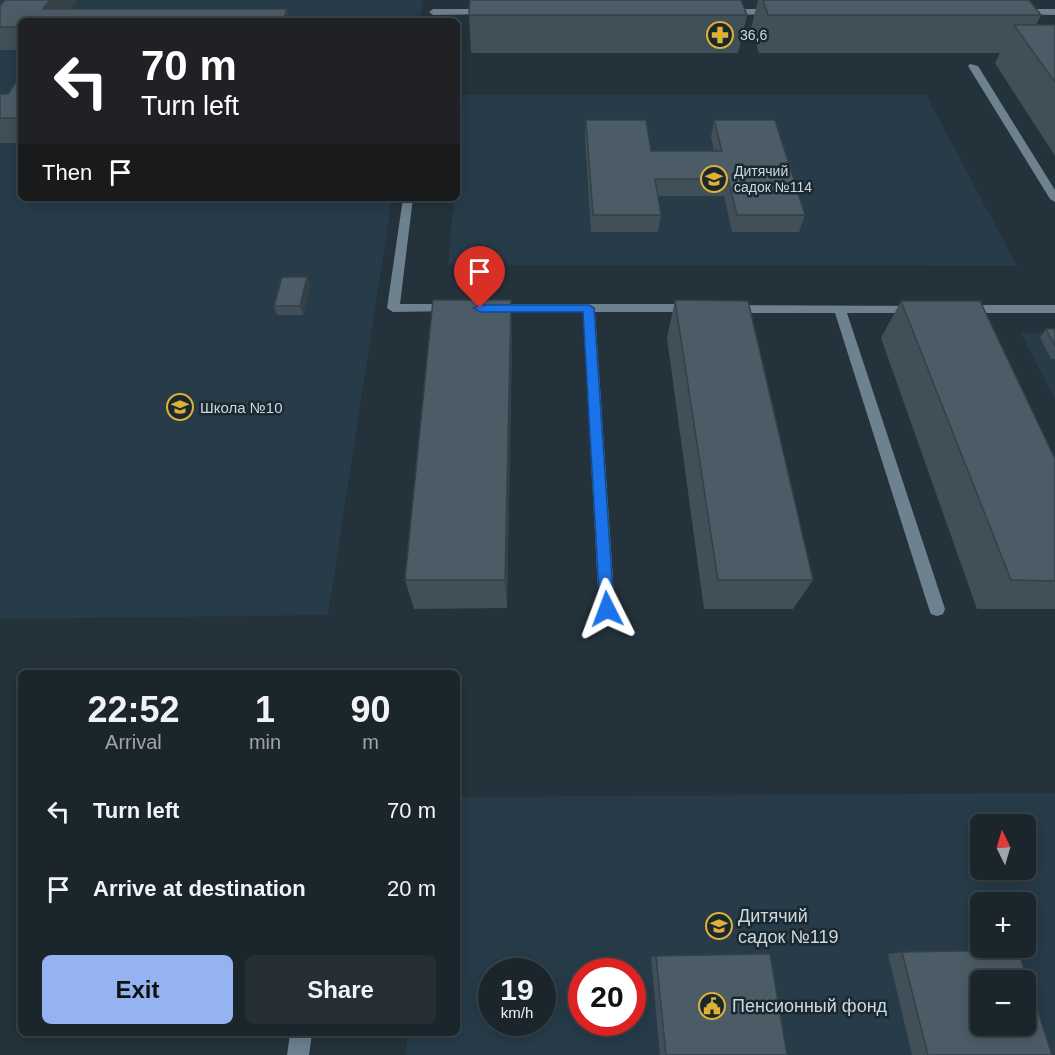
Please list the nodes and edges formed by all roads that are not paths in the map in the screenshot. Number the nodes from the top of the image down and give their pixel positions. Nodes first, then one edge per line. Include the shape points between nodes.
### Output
1 (435, 0) edge
2 (505, 12) edge
3 (716, 12) edge
4 (783, 12) edge
5 (1004, 12) edge
6 (1055, 12) edge
7 (433, 16) edge
8 (973, 66) dead end
9 (1055, 199) edge
10 (408, 201) edge
11 (589, 308) junction
12 (840, 309) junction
13 (1055, 309) edge
14 (607, 609) dead end
15 (937, 609) dead end
16 (301, 1036) edge
17 (298, 1055) edge

1 - 7 lane
2 - 7 lane
3 - 4 lane
5 - 6 lane
8 - 9 lane
10 - 11 lane via 393,308
11 - 12 lane
11 - 14 lane
12 - 13 lane
12 - 15 lane
16 - 17 lane

